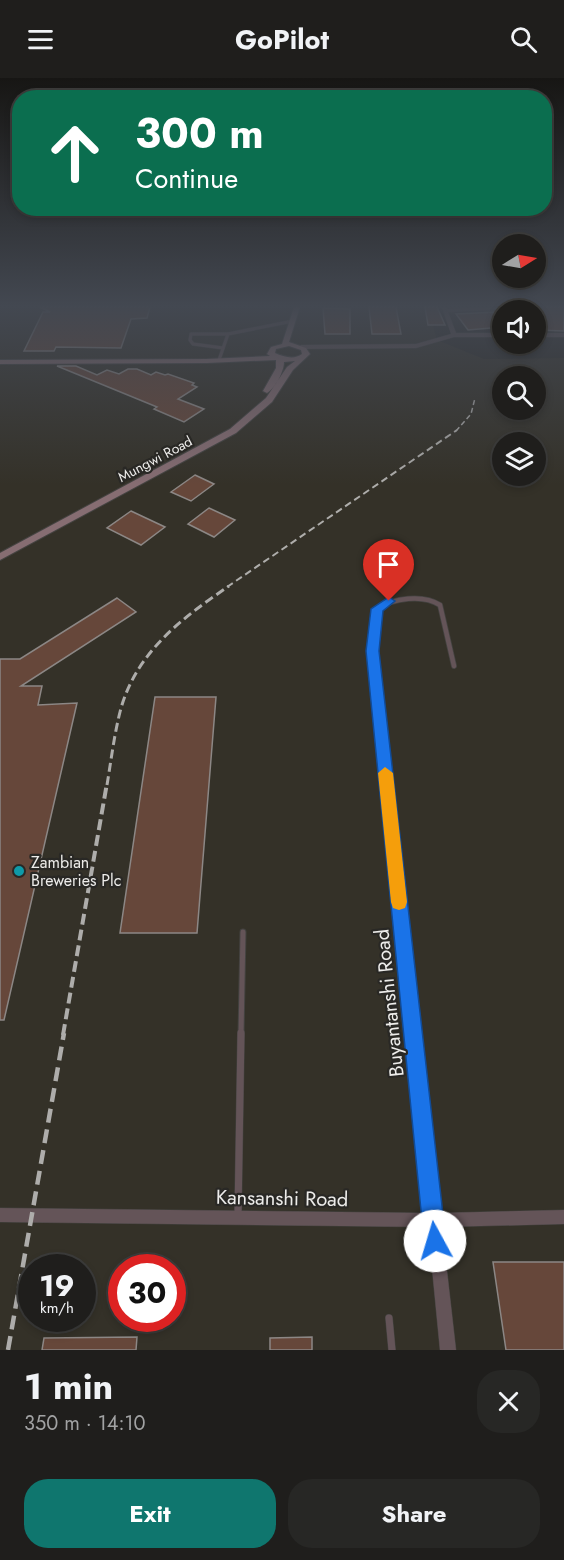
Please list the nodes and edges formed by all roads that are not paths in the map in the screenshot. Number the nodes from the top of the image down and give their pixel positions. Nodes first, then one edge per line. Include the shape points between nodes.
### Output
1 (279, 366) edge
2 (288, 366) edge
3 (91, 505) junction
4 (0, 549) edge
5 (0, 557) edge
6 (372, 651) joint
7 (454, 666) dead end
8 (243, 932) dead end
9 (0, 1215) edge
10 (238, 1217) junction
11 (564, 1217) edge
12 (433, 1220) junction
13 (389, 1318) dead end
14 (392, 1350) edge
15 (448, 1350) edge

1 - 3 main road, Mungwi Road via 270,385 247,412
2 - 3 main road, Mungwi Road via 269,400 249,420 207,447
3 - 4 main road, Mungwi Road
3 - 5 main road, Mungwi Road
6 - 7 lane via 377,609 389,601 431,599 440,605
6 - 12 street, Buyantanshi Road
8 - 10 lane
9 - 10 street, Kansanshi Road
10 - 12 street, Kansanshi Road
11 - 12 street, Kansanshi Road
12 - 15 street, Buyantanshi Road
13 - 14 lane

